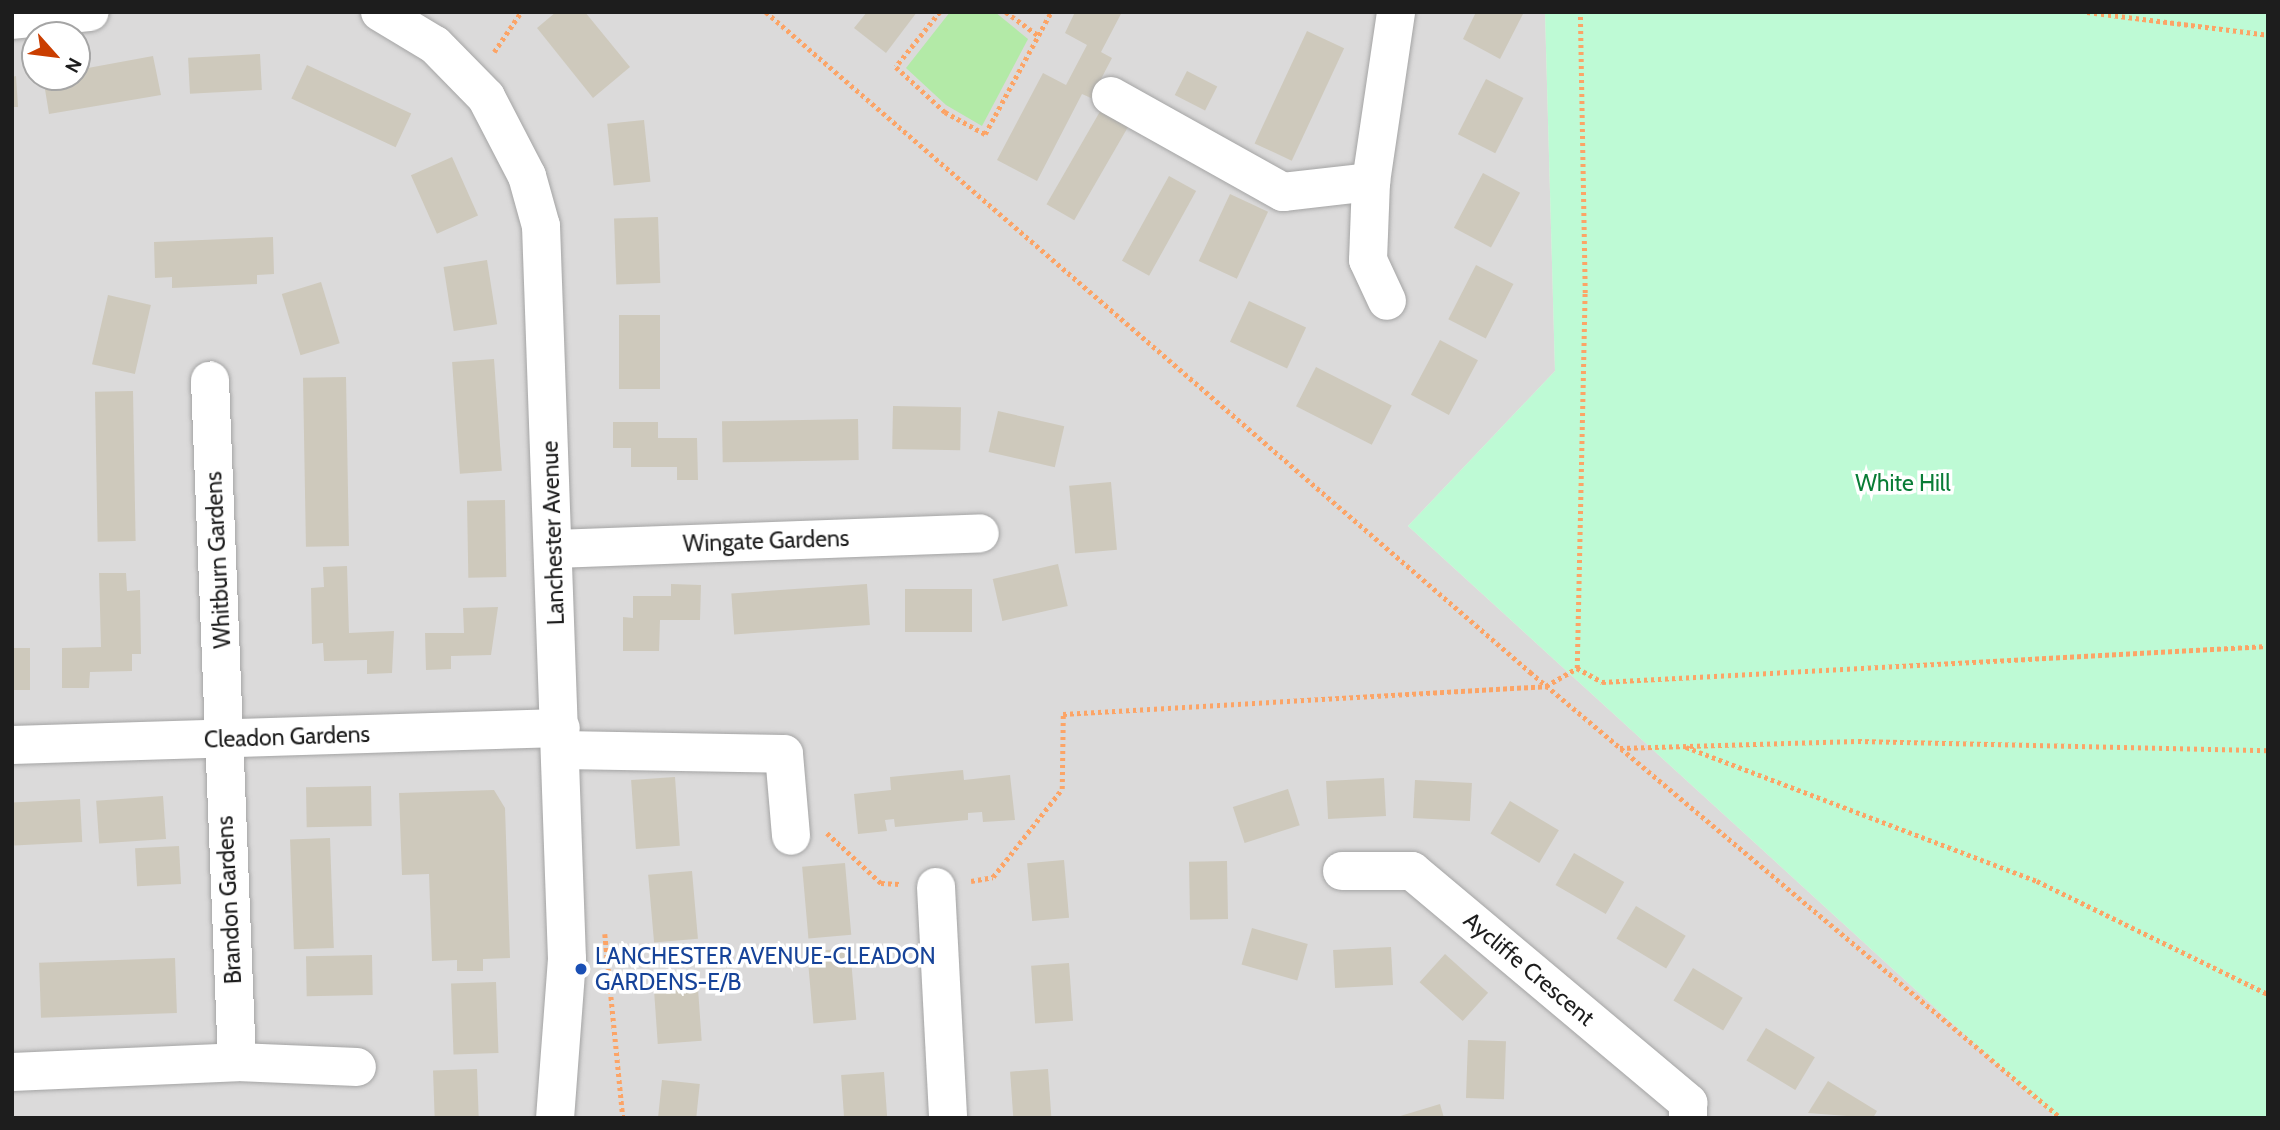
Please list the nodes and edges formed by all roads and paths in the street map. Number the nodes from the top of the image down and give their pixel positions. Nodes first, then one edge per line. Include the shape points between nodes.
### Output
1 (90, 12) edge
2 (380, 12) edge
3 (521, 12) edge
4 (766, 12) edge
5 (940, 12) edge
6 (1006, 12) edge
7 (1051, 12) edge
8 (1396, 12) edge
9 (1580, 12) edge
10 (2087, 12) edge
11 (12, 20) edge
12 (2268, 35) edge
13 (1039, 36) junction
14 (473, 82) junction
15 (1111, 96) dead end
16 (1371, 182) junction
17 (1387, 302) dead end
18 (210, 381) dead end
19 (980, 533) dead end
20 (553, 549) junction
21 (2268, 646) edge
22 (1577, 668) junction
23 (1546, 686) junction
24 (227, 739) junction
25 (562, 739) junction
26 (12, 745) edge
27 (1683, 746) junction
28 (1619, 748) junction
29 (2268, 750) edge
30 (792, 836) joint
31 (1342, 871) dead end
32 (936, 887) junction
33 (2268, 994) edge
34 (237, 1062) junction
35 (357, 1067) dead end
36 (12, 1072) edge
37 (555, 1118) edge
38 (948, 1118) edge
39 (1688, 1118) edge
40 (2061, 1118) edge

1 - 11 street
2 - 14 street, Lanchester Avenue via 435,45
3 - 14 path
4 - 23 path
5 - 13 path via 896,67 945,112 985,134
6 - 13 path
7 - 13 path
8 - 16 street
9 - 22 path via 1585,293
10 - 12 path
14 - 20 street, Lanchester Avenue via 505,129 541,226
15 - 16 street via 1283,192
16 - 17 street via 1368,260
18 - 24 street, Whitburn Gardens
19 - 20 street, Wingate Gardens
20 - 25 street, Lanchester Avenue
21 - 22 path via 1602,682
22 - 23 path
23 - 28 path
23 - 32 path via 1063,714 1062,789 993,877
24 - 25 street, Cleadon Gardens
24 - 26 street, Cleadon Gardens
24 - 34 street, Brandon Gardens via 223,785
25 - 30 street, Cleadon Gardens via 784,754
25 - 37 street, Lanchester Avenue via 566,959
27 - 28 path
27 - 29 path via 1858,741
27 - 33 path via 2037,881
28 - 40 path
30 - 32 path via 828,833 881,883
31 - 39 street, Aycliffe Crescent via 1412,871 1688,1103
32 - 38 street
34 - 35 street
34 - 36 street

